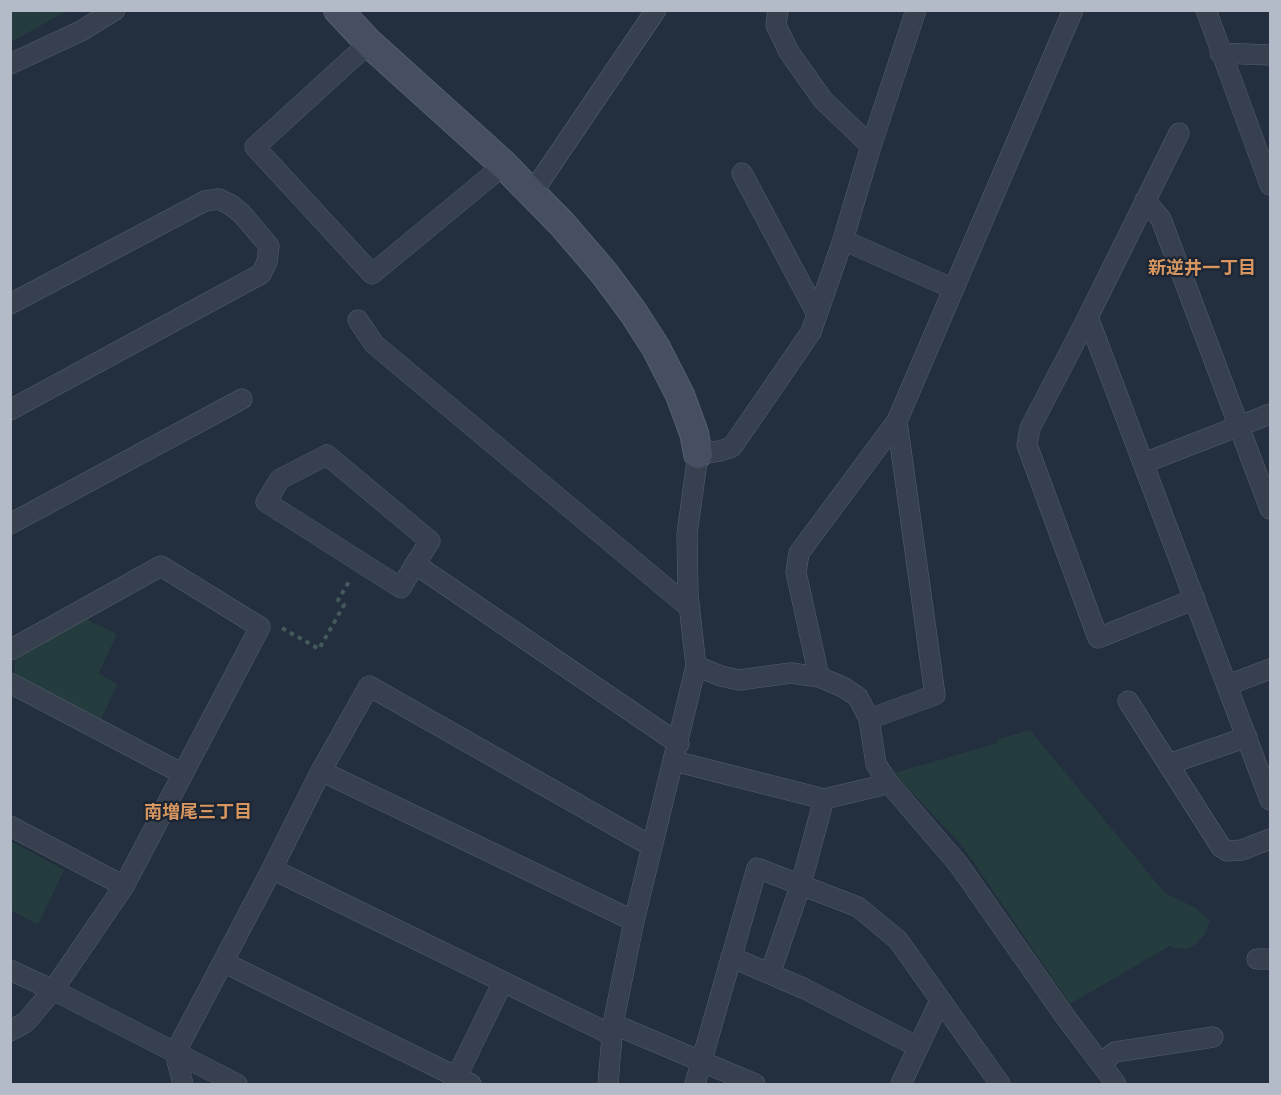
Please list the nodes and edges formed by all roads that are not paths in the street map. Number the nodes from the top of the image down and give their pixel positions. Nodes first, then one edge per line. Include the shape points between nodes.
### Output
1 (115, 10) edge
2 (338, 10) edge
3 (656, 10) edge
4 (778, 10) edge
5 (916, 10) edge
6 (1073, 10) edge
7 (1206, 10) edge
8 (369, 43) junction
9 (1221, 53) junction
10 (1270, 55) edge
11 (10, 64) edge
12 (1179, 133) dead end
13 (871, 146) junction
14 (504, 165) junction
15 (742, 173) dead end
16 (1270, 185) edge
17 (532, 193) junction
18 (1145, 200) junction
19 (843, 240) junction
20 (954, 289) junction
21 (10, 304) edge
22 (817, 314) junction
23 (1088, 317) junction
24 (358, 320) dead end
25 (242, 399) dead end
26 (10, 410) edge
27 (1270, 414) edge
28 (897, 421) junction
29 (1238, 427) junction
30 (698, 454) junction
31 (1144, 463) junction
32 (1270, 509) edge
33 (10, 524) edge
34 (415, 564) junction
35 (1195, 598) junction
36 (690, 608) junction
37 (10, 650) edge
38 (696, 666) junction
39 (1270, 669) edge
40 (819, 677) junction
41 (10, 683) edge
42 (1228, 685) junction
43 (1128, 701) dead end
44 (869, 719) junction
45 (1247, 737) junction
46 (676, 752) junction
47 (1169, 765) junction
48 (321, 771) junction
49 (183, 774) junction
50 (887, 781) junction
51 (824, 799) junction
52 (1270, 800) edge
53 (10, 826) edge
54 (1270, 839) edge
55 (651, 846) junction
56 (272, 869) junction
57 (801, 884) junction
58 (124, 886) junction
59 (634, 921) junction
60 (731, 957) junction
61 (223, 962) junction
62 (10, 970) edge
63 (770, 974) junction
64 (503, 982) junction
65 (53, 990) junction
66 (941, 1002) junction
67 (613, 1029) junction
68 (10, 1031) edge
69 (1213, 1037) dead end
70 (918, 1047) junction
71 (175, 1053) junction
72 (701, 1060) junction
73 (1101, 1063) junction
74 (460, 1082) edge
75 (183, 1084) edge
76 (237, 1084) edge
77 (608, 1084) edge
78 (695, 1084) edge
79 (755, 1084) edge
80 (902, 1084) edge
81 (1000, 1084) edge
82 (1116, 1084) edge

1 - 11 street via 81,31
2 - 8 street
3 - 17 street
4 - 13 street via 776,25 789,52 823,100
5 - 13 street
6 - 20 street
7 - 9 street
8 - 14 street
8 - 14 street via 255,147 372,274
9 - 10 street
9 - 16 street
12 - 18 street
13 - 19 street
14 - 17 street
15 - 22 street
17 - 30 street via 604,273 656,348 680,395
18 - 23 street
18 - 29 street via 1161,219
19 - 20 street
19 - 22 street
20 - 28 street
21 - 26 street via 205,201 219,199 231,205 269,246 261,274
22 - 30 street via 811,332 732,447
23 - 31 street
23 - 35 street via 1030,428 1027,445 1098,638
24 - 36 street via 374,344
25 - 33 street
27 - 29 street
28 - 40 street via 799,553 796,572
28 - 44 street via 936,695
29 - 31 street
29 - 32 street
30 - 36 street via 687,534
31 - 35 street
34 - 34 street via 401,588 266,502 280,478 327,455 430,541
34 - 46 street
35 - 42 street
36 - 38 street
37 - 49 street via 160,566 260,627
38 - 40 street via 739,680 791,673
38 - 46 street
39 - 42 street
40 - 44 street via 858,697
41 - 49 street
42 - 45 street
43 - 47 street
44 - 50 street via 876,764
45 - 47 street
45 - 52 street
46 - 51 street
46 - 55 street
47 - 54 street via 1221,847 1242,850
48 - 55 street via 369,686
48 - 56 street
48 - 59 street
49 - 58 street
50 - 51 street
50 - 73 street via 960,865
51 - 57 street
53 - 58 street
55 - 59 street
56 - 61 street
56 - 64 street
57 - 60 street via 757,867
57 - 63 street
57 - 66 street via 858,907 898,940
58 - 65 street
59 - 67 street
60 - 63 street
60 - 72 street
61 - 71 street
61 - 74 street
62 - 65 street
63 - 70 street
64 - 67 street
64 - 74 street
65 - 68 street via 26,1022
65 - 71 street
66 - 70 street
66 - 81 street
67 - 72 street
67 - 77 street
69 - 73 street via 1115,1052
70 - 80 street
71 - 75 street
71 - 76 street
72 - 78 street
72 - 79 street
73 - 82 street

